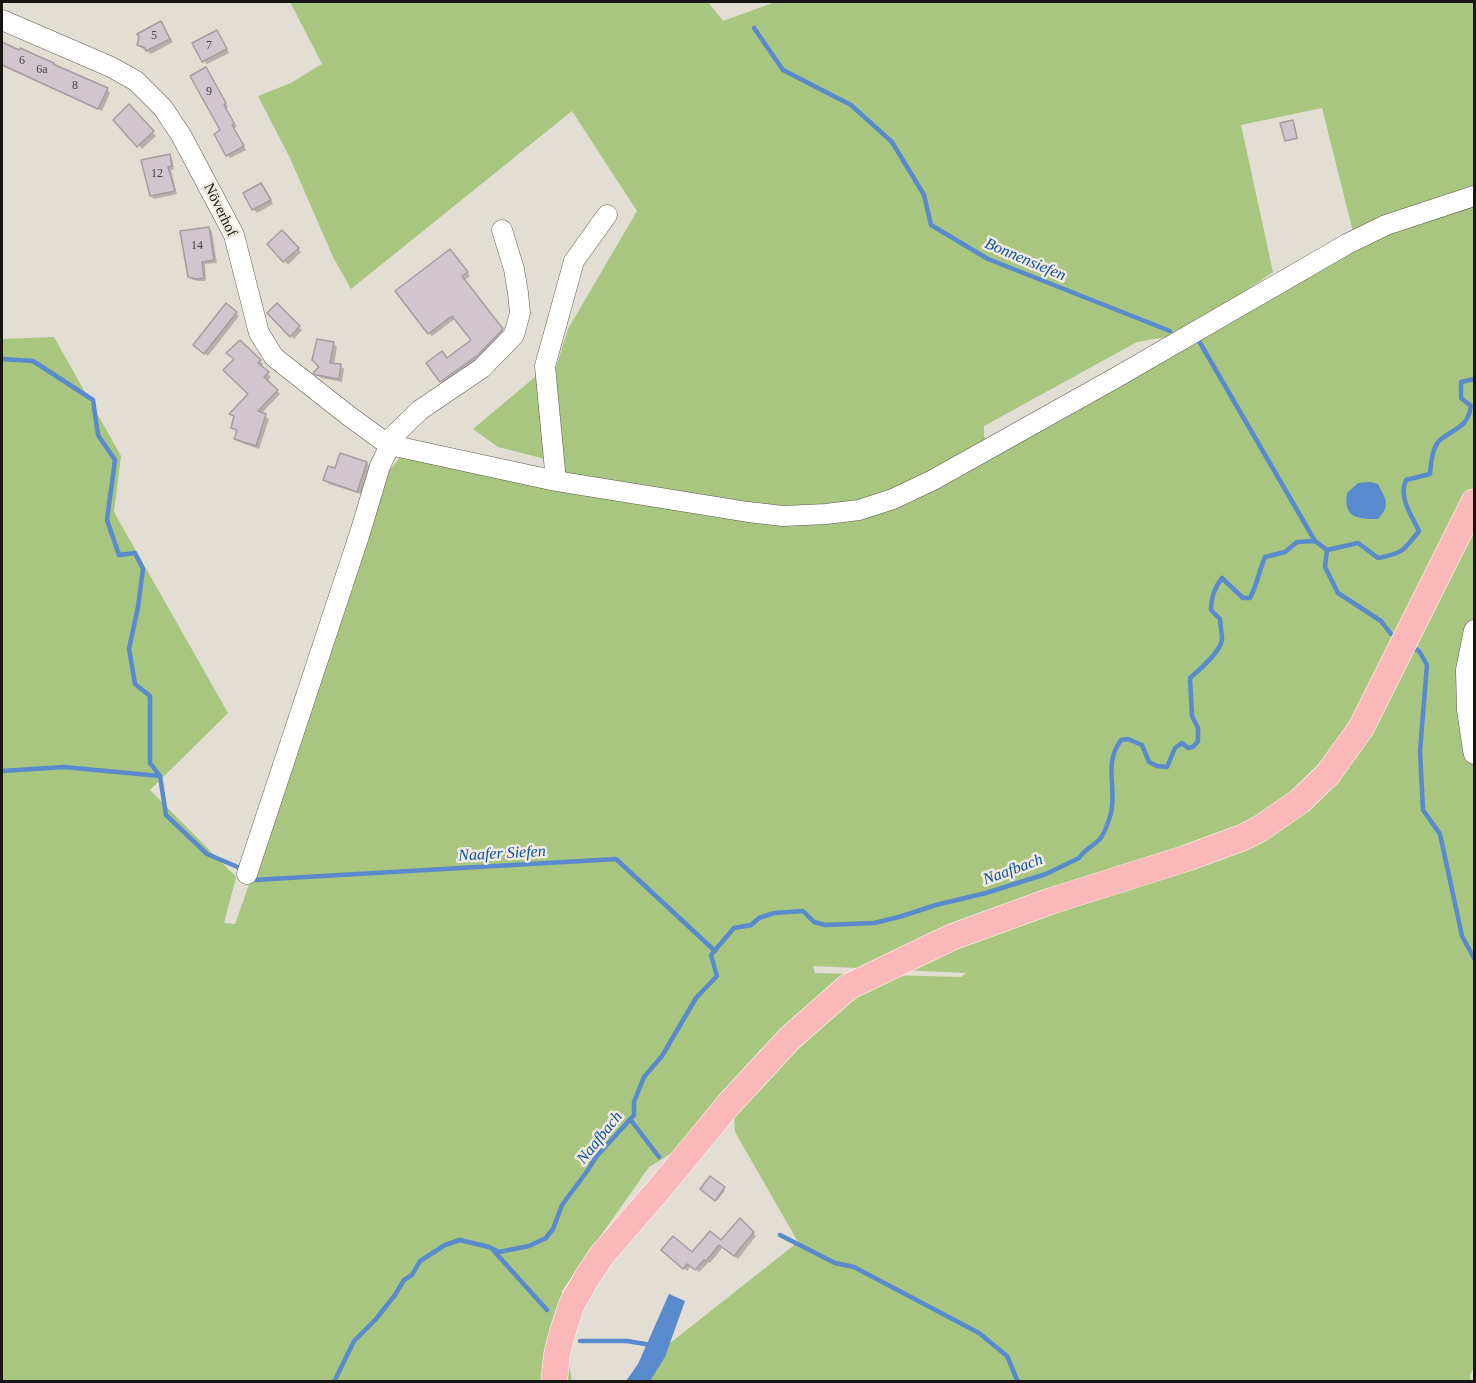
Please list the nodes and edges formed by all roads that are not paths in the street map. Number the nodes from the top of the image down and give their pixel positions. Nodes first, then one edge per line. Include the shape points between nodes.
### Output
1 (2, 20) edge
2 (1474, 196) edge
3 (607, 215) dead end
4 (502, 230) dead end
5 (388, 444) junction
6 (556, 480) junction
7 (1474, 502) edge
8 (1474, 630) edge
9 (1474, 754) edge
10 (247, 874) dead end
11 (554, 1382) edge

1 - 5 street, Növerhof via 111,67 136,81 163,108 234,235 259,333 274,357
2 - 6 street via 1386,225 1347,244 894,500 859,510 783,516
3 - 6 street via 574,261 545,366
4 - 5 street via 518,293 520,313 514,335 482,368 420,410
5 - 6 street
5 - 10 street
7 - 11 main road via 1361,728 1328,774 1300,801 1244,837 952,937 848,987 790,1038 729,1104 602,1255 572,1304 557,1354
8 - 9 street via 1466,670

